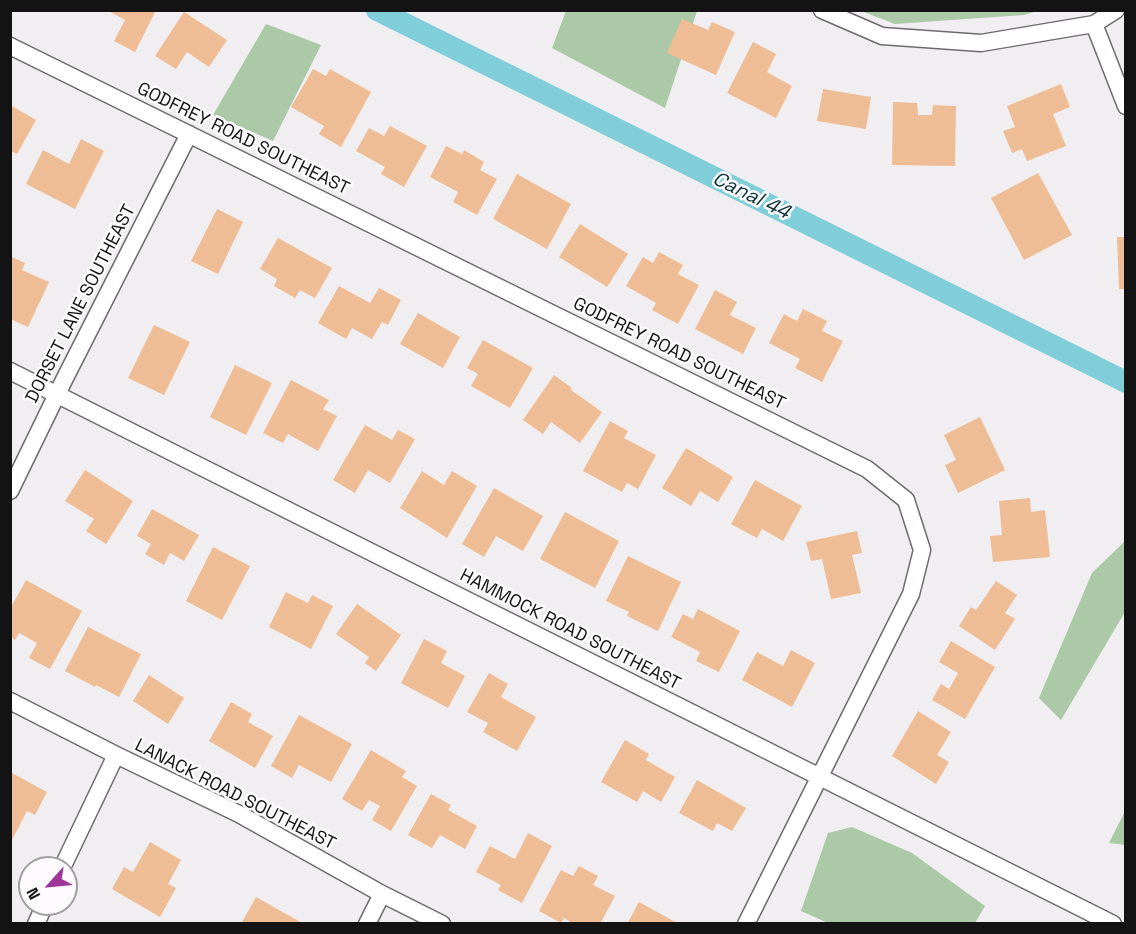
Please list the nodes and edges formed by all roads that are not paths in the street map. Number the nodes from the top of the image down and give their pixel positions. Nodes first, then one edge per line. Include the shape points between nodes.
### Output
1 (822, 10) edge
2 (1116, 10) edge
3 (1094, 24) junction
4 (10, 46) edge
5 (1125, 106) edge
6 (189, 135) junction
7 (10, 371) edge
8 (58, 394) junction
9 (10, 491) edge
10 (10, 701) edge
11 (116, 755) junction
12 (820, 778) junction
13 (68, 856) edge
14 (382, 894) junction
15 (367, 924) edge
16 (442, 924) edge
17 (746, 924) edge
18 (1113, 924) edge

1 - 3 street via 882,36 981,43
2 - 3 street
3 - 5 street
4 - 6 street, GODFREY ROAD SOUTHEAST
6 - 8 street, DORSET LANE SOUTHEAST
6 - 12 street, GODFREY ROAD SOUTHEAST via 867,469 906,500 922,550 911,594
7 - 8 street, HAMMOCK ROAD SOUTHEAST
8 - 9 street, DORSET LANE SOUTHEAST
8 - 12 street, HAMMOCK ROAD SOUTHEAST
10 - 11 street, LANACK ROAD SOUTHEAST
11 - 13 street
11 - 14 street, LANACK ROAD SOUTHEAST via 239,814
12 - 17 street, GODFREY ROAD SOUTHEAST
12 - 18 street, HAMMOCK ROAD SOUTHEAST
14 - 15 street
14 - 16 street, LANACK ROAD SOUTHEAST

